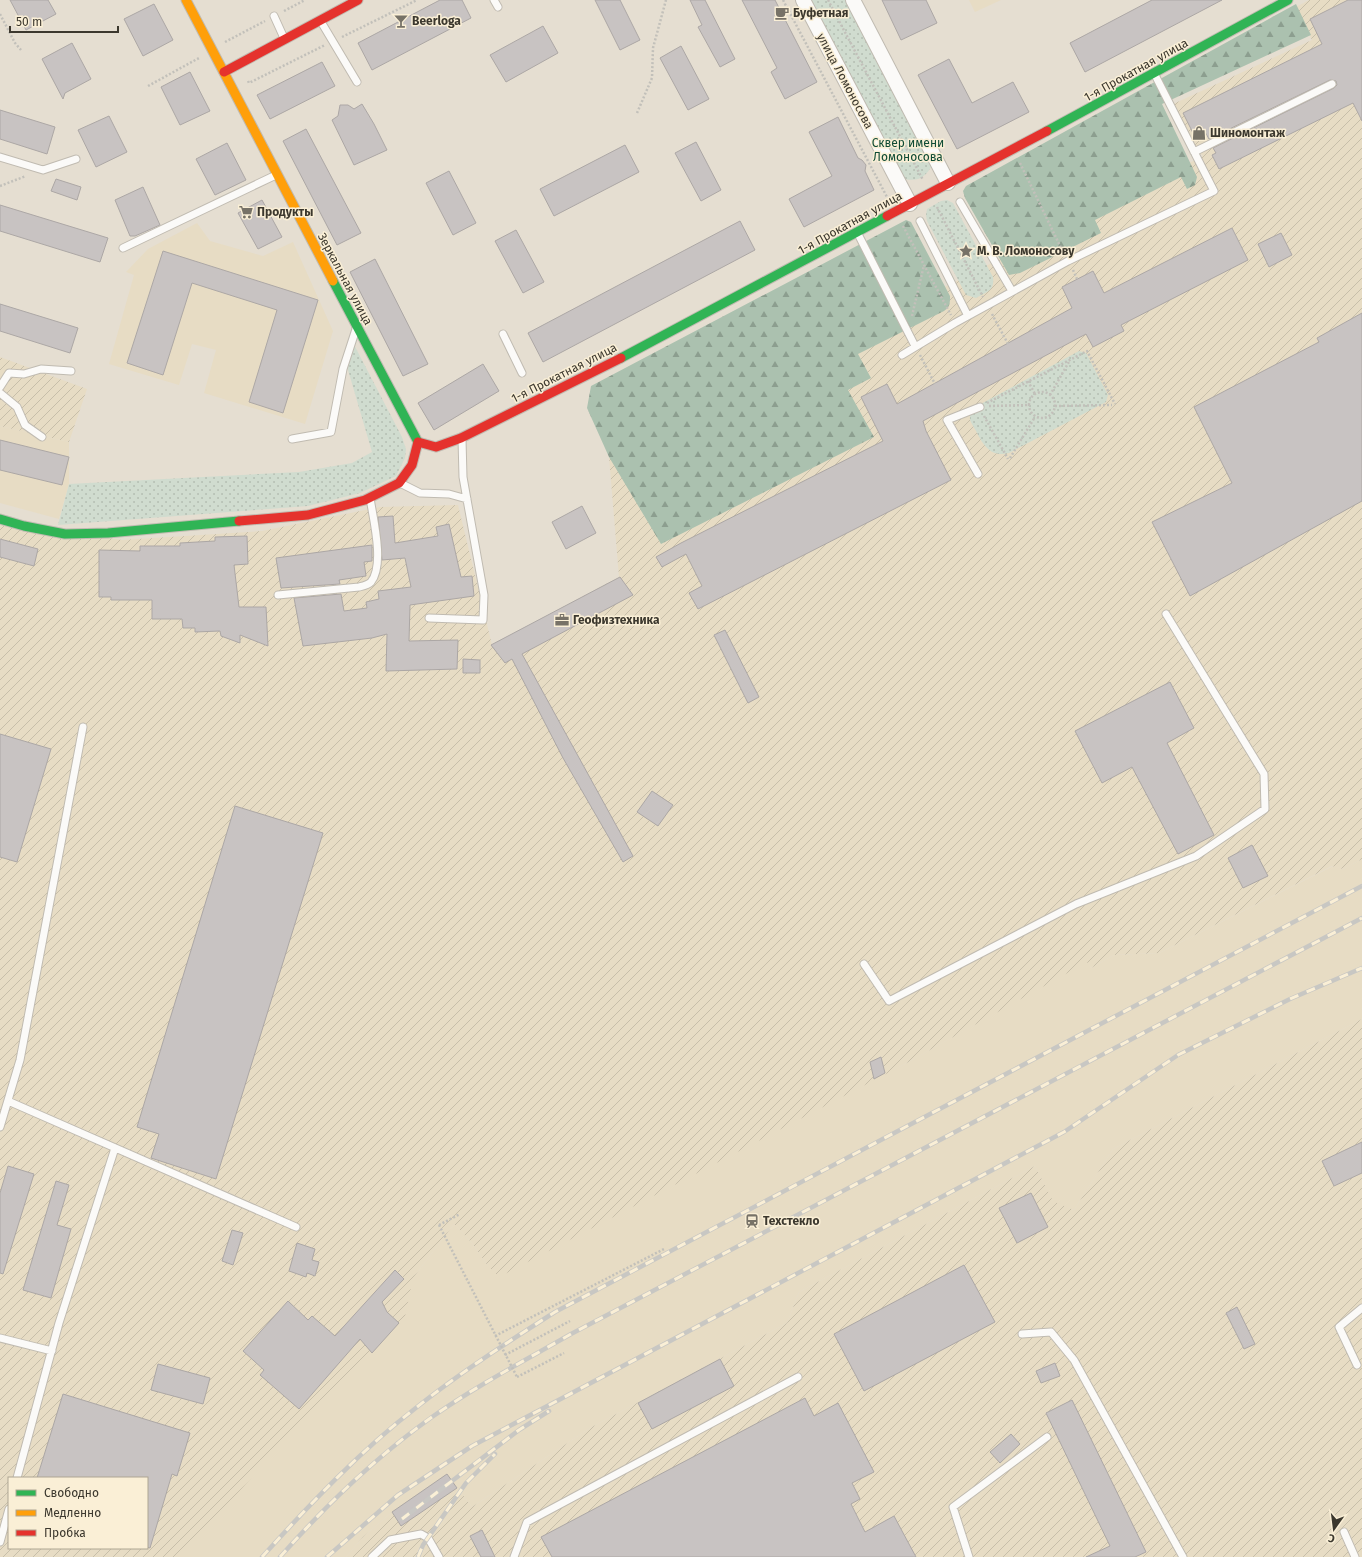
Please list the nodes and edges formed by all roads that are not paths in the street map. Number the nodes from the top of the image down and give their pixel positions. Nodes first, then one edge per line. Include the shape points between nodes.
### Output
1 (186, 0) edge
2 (358, 0) edge
3 (494, 0) edge
4 (803, 0) edge
5 (853, 0) edge
6 (1288, 0) edge
7 (498, 7) dead end
8 (270, 18) road end
9 (320, 20) junction
10 (285, 39) junction
11 (224, 72) junction
12 (1154, 73) junction
13 (357, 82) dead end
14 (1332, 84) dead end
15 (1194, 152) junction
16 (0, 157) edge
17 (76, 159) dead end
18 (277, 174) junction
19 (948, 183) junction
20 (960, 202) dead end
21 (910, 204) junction
22 (920, 221) dead end
23 (857, 233) junction
24 (123, 248) dead end
25 (1012, 291) junction
26 (968, 316) junction
27 (356, 327) junction
28 (503, 334) dead end
29 (915, 346) junction
30 (902, 355) dead end
31 (71, 371) dead end
32 (522, 373) dead end
33 (0, 387) edge
34 (0, 393) edge
35 (980, 407) road end
36 (42, 437) dead end
37 (462, 438) junction
38 (292, 439) dead end
39 (418, 442) junction
40 (978, 474) dead end
41 (399, 483) junction
42 (370, 498) junction
43 (467, 499) junction
44 (0, 519) edge
45 (278, 595) dead end
46 (1166, 614) dead end
47 (429, 618) dead end
48 (83, 726) dead end
49 (864, 964) dead end
50 (8, 1101) junction
51 (0, 1127) edge
52 (115, 1148) junction
53 (296, 1227) dead end
54 (1362, 1308) edge
55 (1022, 1334) dead end
56 (0, 1338) edge
57 (52, 1351) junction
58 (1357, 1365) dead end
59 (798, 1377) dead end
60 (1048, 1437) dead end
61 (17, 1477) edge
62 (8, 1513) edge
63 (1344, 1532) dead end
64 (0, 1542) edge
65 (372, 1557) edge
66 (439, 1557) edge
67 (514, 1557) edge
68 (969, 1557) edge
69 (1183, 1557) edge
70 (1355, 1557) edge

1 - 11 street, Зеркальная улица
2 - 9 street
3 - 7 lane
4 - 21 street, улица Ломоносова
5 - 19 street
6 - 12 street, 1-я Прокатная улица
8 - 10 lane
9 - 10 street
9 - 13 lane
10 - 11 street
11 - 18 street, Зеркальная улица
12 - 15 lane
12 - 19 street, 1-я Прокатная улица
14 - 15 lane
15 - 25 lane via 1214,191
16 - 17 lane via 43,170
18 - 24 lane
18 - 27 street, Зеркальная улица
19 - 21 street, 1-я Прокатная улица
20 - 25 lane
21 - 23 street, 1-я Прокатная улица
22 - 26 lane
23 - 29 lane
23 - 37 street, 1-я Прокатная улица via 562,389
25 - 26 lane
26 - 29 lane
27 - 38 lane via 343,369 331,432
27 - 39 street, Зеркальная улица
28 - 32 lane
29 - 30 lane
31 - 33 lane via 41,369 24,374 9,373
34 - 36 lane via 17,407 25,425
35 - 40 lane via 947,420
37 - 39 street, 1-я Прокатная улица via 436,447
37 - 43 lane via 463,477
39 - 41 street via 412,465
41 - 42 street
41 - 43 lane via 420,493 449,494
42 - 44 street via 308,515 108,533 65,534
42 - 45 lane via 377,562 375,575 370,583 359,587
43 - 47 lane via 484,595 482,620
46 - 49 lane via 1264,774 1265,809 1196,856 1076,904 889,1001
48 - 50 lane via 20,1060
50 - 51 lane
50 - 52 lane
52 - 53 lane
52 - 57 lane
54 - 58 lane via 1339,1327
55 - 69 lane via 1051,1332 1074,1360
56 - 57 lane
57 - 61 lane
59 - 67 lane via 527,1522
60 - 68 lane via 953,1507
62 - 64 lane
63 - 70 lane
65 - 66 lane via 390,1540 421,1534 428,1538

